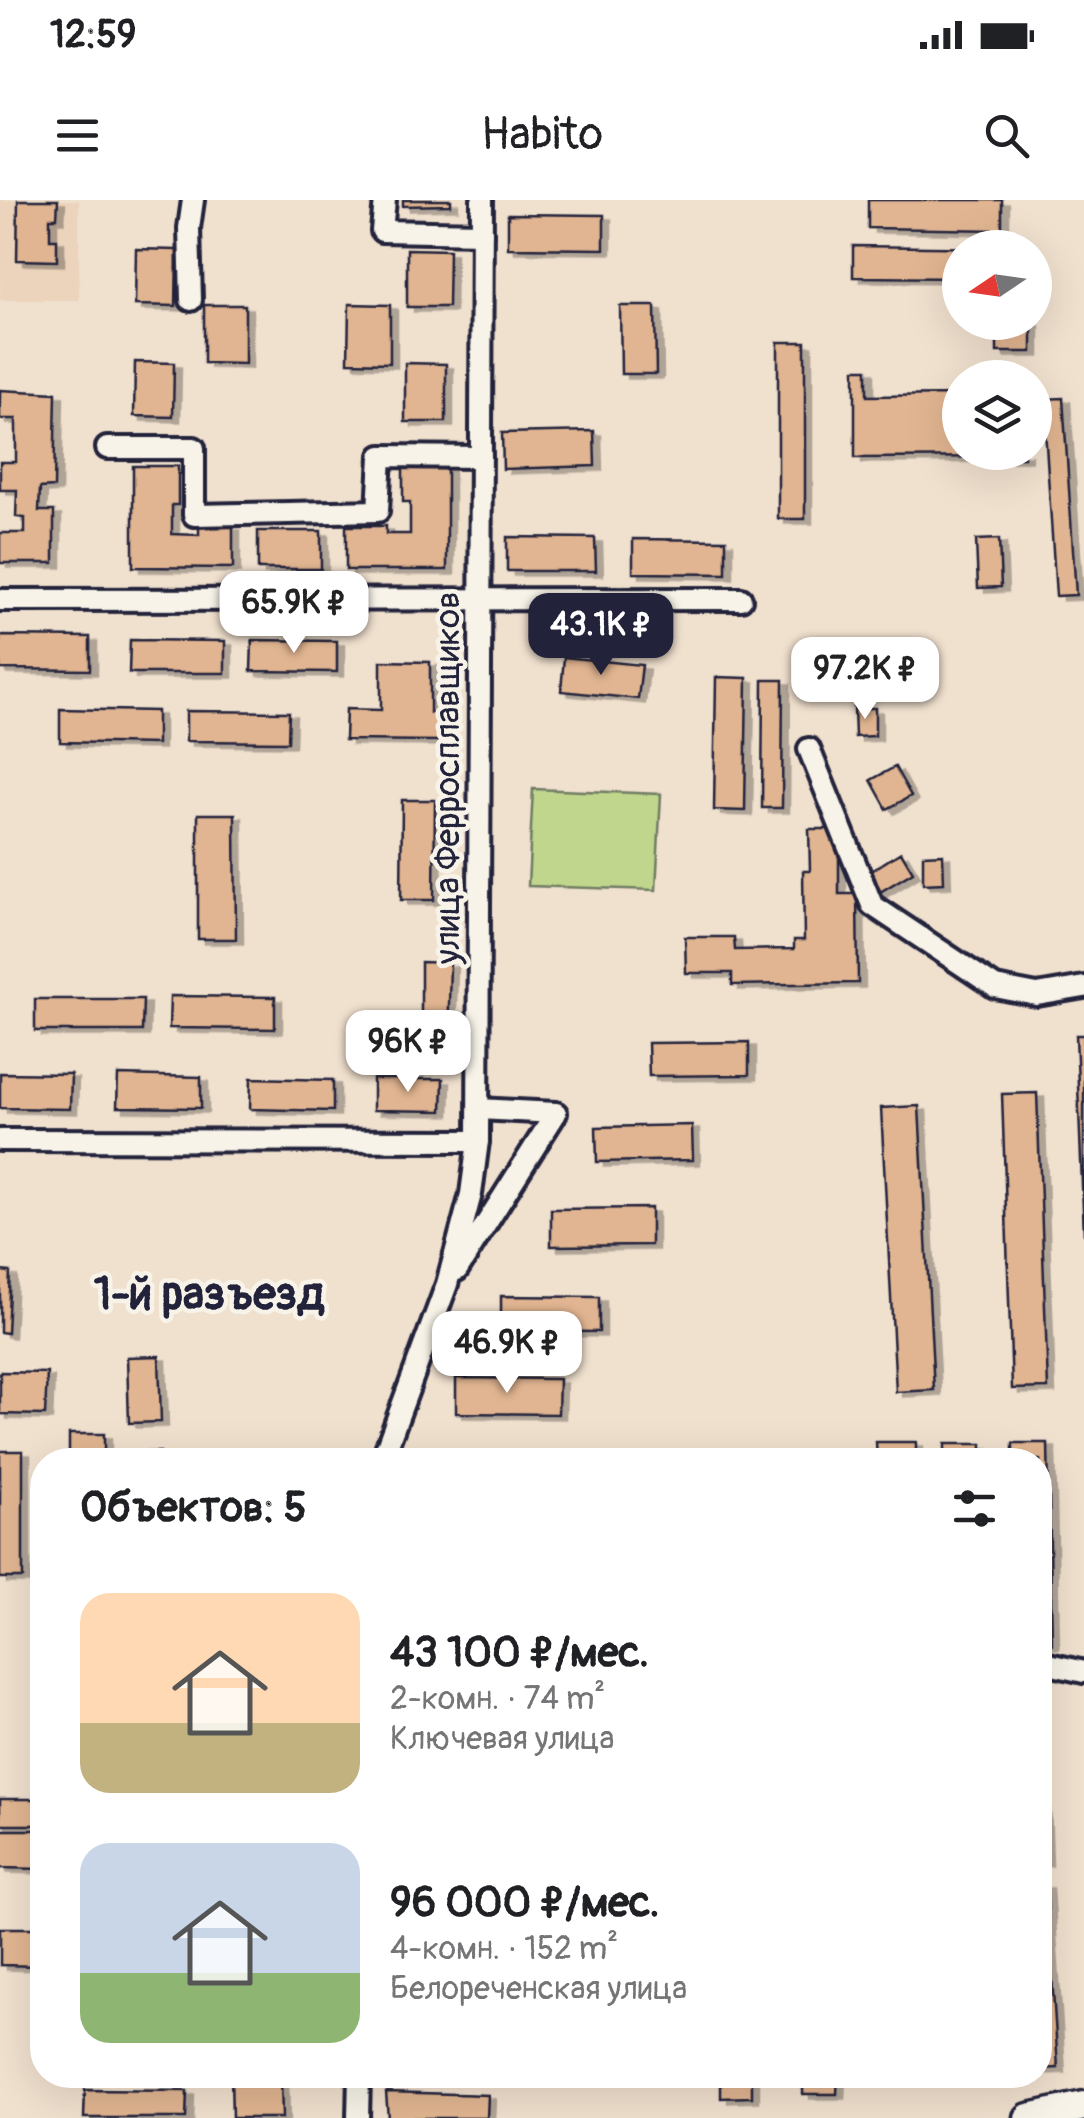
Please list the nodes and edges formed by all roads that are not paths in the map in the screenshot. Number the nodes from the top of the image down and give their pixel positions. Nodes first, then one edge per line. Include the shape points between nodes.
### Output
1 (193, 200) edge
2 (385, 200) edge
3 (482, 200) edge
4 (482, 233) junction
5 (191, 300) dead end
6 (107, 448) dead end
7 (480, 457) junction
8 (741, 599) dead end
9 (0, 600) edge
10 (480, 601) junction
11 (808, 749) dead end
12 (1084, 987) edge
13 (478, 1109) junction
14 (0, 1140) edge
15 (478, 1140) junction
16 (447, 1284) junction
17 (386, 1448) edge
18 (1052, 1665) edge
19 (1084, 1672) edge
20 (358, 2088) edge
21 (1084, 2106) edge
22 (358, 2118) edge
23 (1029, 2118) edge

1 - 5 street
2 - 4 street via 382,230
3 - 4 street, улица Ферросплавщиков
4 - 7 street, улица Ферросплавщиков
6 - 7 street via 194,448 194,515 378,511 381,456
7 - 10 street, улица Ферросплавщиков
8 - 10 street
9 - 10 street
10 - 13 street, улица Ферросплавщиков
11 - 12 street via 872,905 996,987 1037,994
13 - 15 street, улица Ферросплавщиков
13 - 16 street via 556,1113
14 - 15 street
15 - 16 street, улица Ферросплавщиков
16 - 17 street, улица Ферросплавщиков
18 - 19 street
20 - 22 street
21 - 23 street

